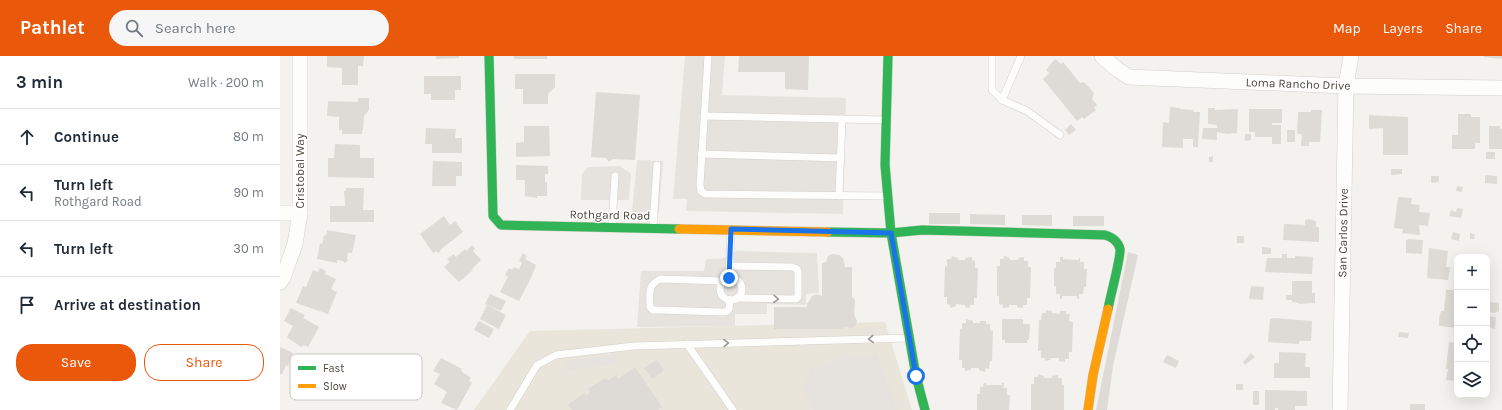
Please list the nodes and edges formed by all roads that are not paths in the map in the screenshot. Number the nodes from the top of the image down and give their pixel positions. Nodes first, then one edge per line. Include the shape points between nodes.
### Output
1 (300, 56) edge
2 (489, 56) edge
3 (708, 56) edge
4 (888, 56) edge
5 (992, 56) edge
6 (1021, 56) edge
7 (1102, 56) edge
8 (1351, 56) edge
9 (1346, 86) junction
10 (1502, 88) edge
11 (1002, 100) junction
12 (704, 116) junction
13 (842, 119) junction
14 (886, 120) junction
15 (1060, 135) dead end
16 (701, 154) junction
17 (841, 158) junction
18 (657, 165) dead end
19 (615, 176) dead end
20 (839, 196) junction
21 (888, 196) junction
22 (280, 213) edge
23 (300, 213) junction
24 (612, 227) junction
25 (653, 228) junction
26 (731, 229) junction
27 (891, 233) junction
28 (730, 266) junction
29 (726, 279) junction
30 (280, 282) edge
31 (734, 299) junction
32 (910, 338) junction
33 (687, 344) junction
34 (510, 410) edge
35 (733, 410) edge
36 (925, 410) edge
37 (1088, 410) edge
38 (1340, 410) edge

1 - 23 street, Cristobal Way
2 - 24 street, Rothgard Road via 493,216 501,225
3 - 12 lane
4 - 14 street
5 - 11 lane via 992,90
6 - 11 lane
7 - 9 street, Loma Rancho Drive via 1129,77
8 - 9 street, San Carlos Drive
9 - 10 street, Loma Rancho Drive
9 - 38 street, San Carlos Drive
11 - 15 lane via 1027,111
12 - 13 lane
12 - 16 lane
13 - 14 lane
13 - 17 lane
14 - 21 street via 885,165
16 - 17 lane
16 - 20 lane via 700,185 705,194
17 - 20 lane
18 - 25 lane
19 - 24 lane
20 - 21 lane
21 - 27 street
22 - 23 street
23 - 30 street, Cristobal Way via 295,244
24 - 25 street, Rothgard Road
25 - 26 street, Rothgard Road
26 - 27 street, Rothgard Road
26 - 28 lane
27 - 32 street
27 - 37 street, Rothgard Road via 922,230 1101,234 1116,240 1120,252 1093,375
28 - 29 lane
31 -> 28 lane via 796,299 798,271 792,267
29 - 31 lane via 721,286 721,292 725,297
29 - 31 lane via 735,278 740,282 741,294
29 - 31 lane via 660,279 650,286 650,307 653,310 726,312
32 - 33 lane
32 - 36 street
33 - 34 lane via 634,346 556,355 538,365
33 - 35 lane

